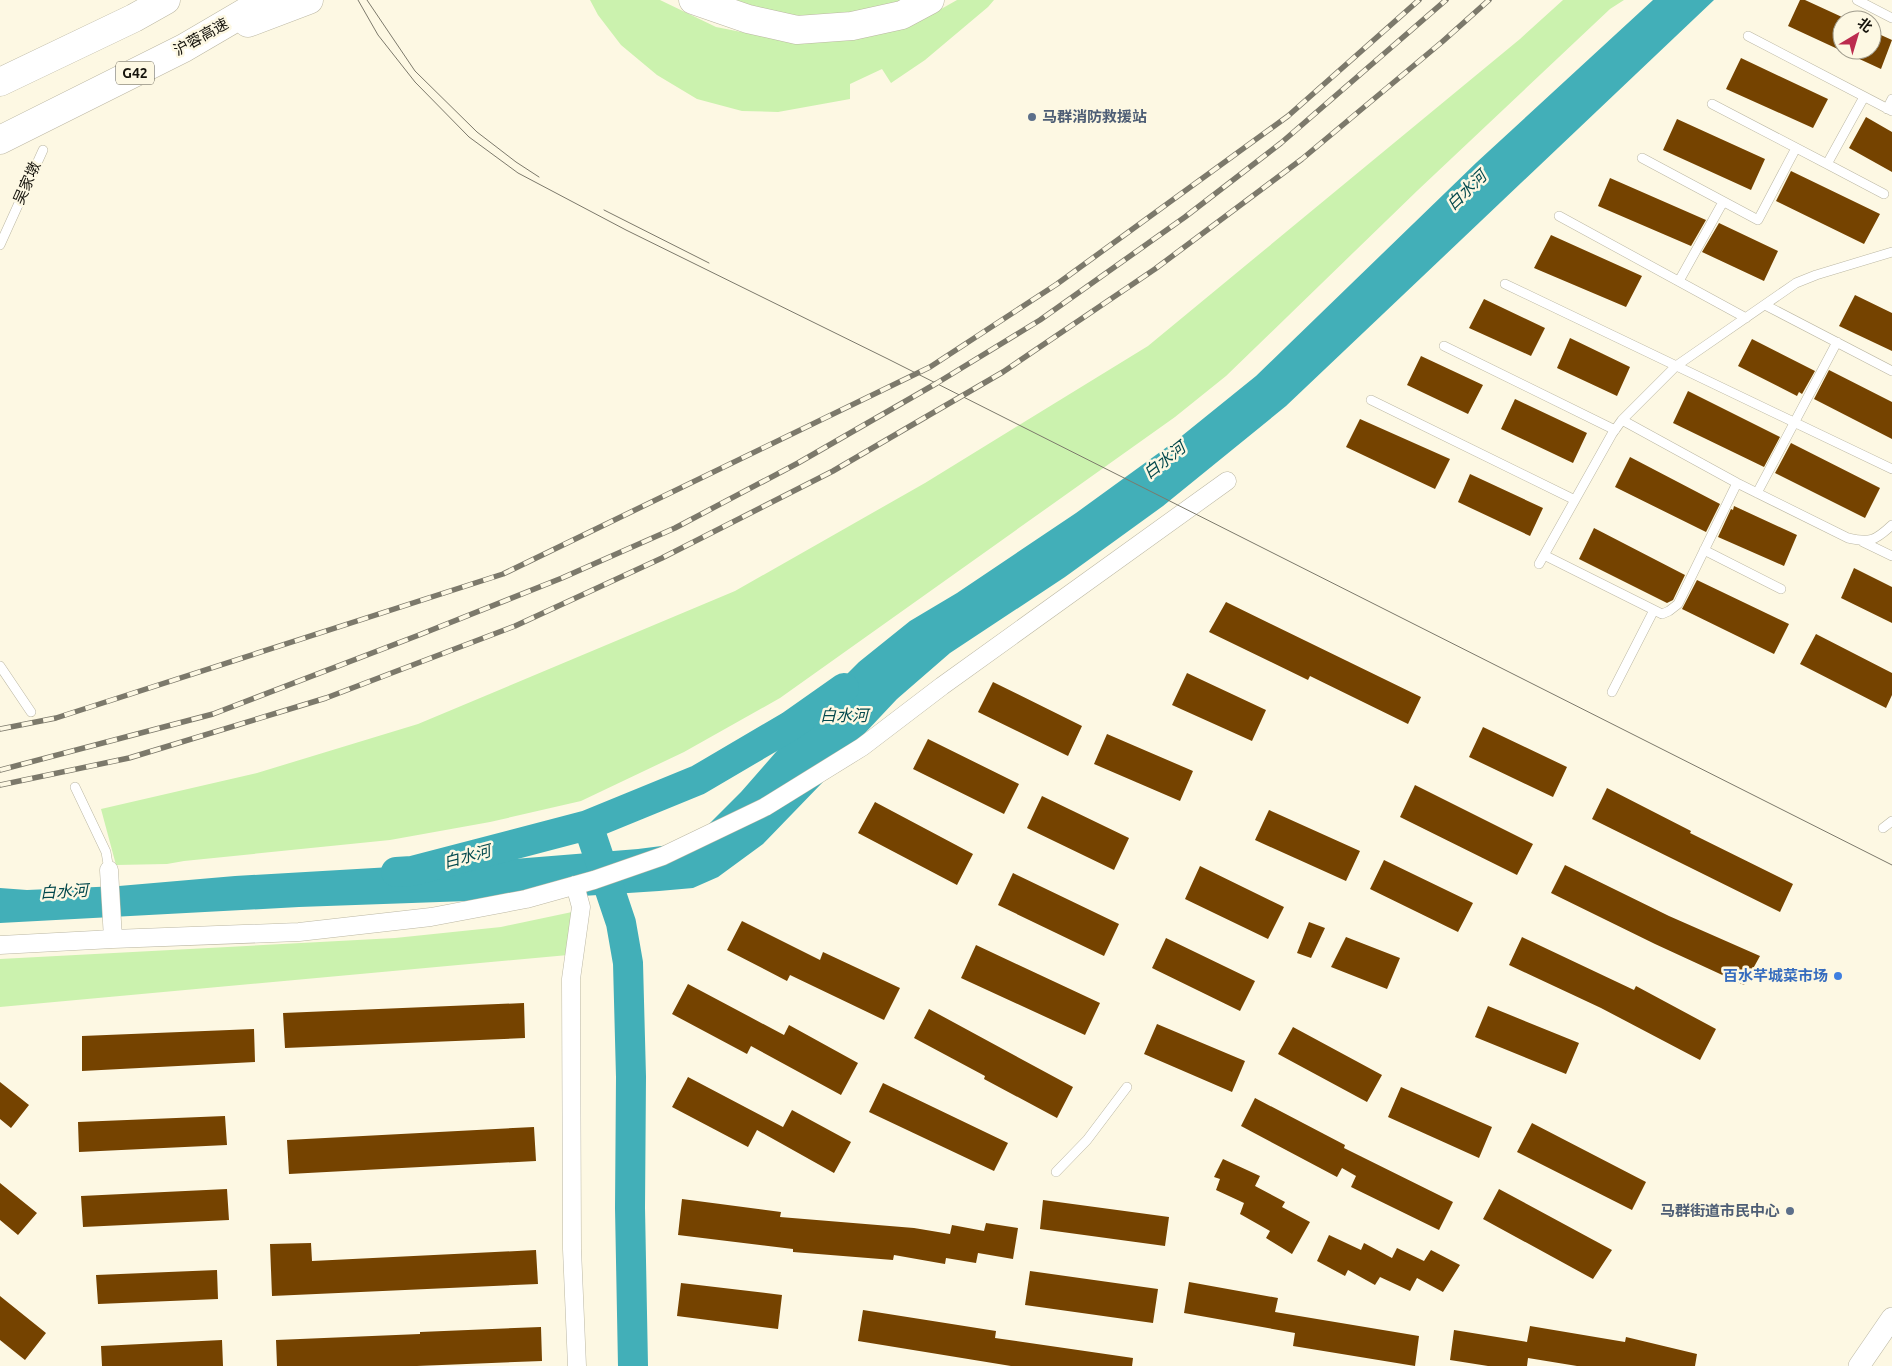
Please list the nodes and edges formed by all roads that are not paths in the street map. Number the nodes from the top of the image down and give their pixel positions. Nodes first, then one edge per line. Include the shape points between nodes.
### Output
1 (166, 0) edge
2 (266, 0) edge
3 (309, 0) edge
4 (693, 0) edge
5 (930, 0) edge
6 (1857, 0) edge
7 (1892, 18) edge
8 (1748, 36) dead end
9 (184, 48) junction
10 (0, 82) edge
11 (1864, 97) junction
12 (1892, 99) edge
13 (1712, 104) dead end
14 (1890, 110) edge
15 (0, 140) edge
16 (1796, 148) junction
17 (43, 150) dead end
18 (1642, 158) dead end
19 (1827, 164) junction
20 (1884, 194) dead end
21 (1724, 202) junction
22 (1559, 216) dead end
23 (0, 244) edge
24 (1892, 252) edge
25 (1679, 281) junction
26 (1505, 284) dead end
27 (1765, 305) junction
28 (1746, 318) junction
29 (1837, 342) junction
30 (1444, 346) dead end
31 (1676, 366) junction
32 (1892, 371) edge
33 (1370, 400) dead end
34 (1622, 420) junction
35 (1794, 423) junction
36 (1615, 430) junction
37 (1892, 469) edge
38 (1226, 481) dead end
39 (1737, 483) junction
40 (1757, 493) junction
41 (1574, 500) junction
42 (1892, 525) edge
43 (1863, 542) junction
44 (1704, 550) junction
45 (1892, 556) edge
46 (1781, 590) dead end
47 (1654, 610) junction
48 (0, 666) edge
49 (1612, 692) dead end
50 (31, 712) dead end
51 (75, 787) dead end
52 (1892, 821) edge
53 (1883, 828) dead end
54 (109, 870) joint
55 (575, 885) junction
56 (113, 935) junction
57 (0, 945) edge
58 (1127, 1086) dead end
59 (1056, 1172) dead end
60 (1892, 1318) edge
61 (577, 1366) edge
62 (1859, 1366) edge

1 - 10 highway
2 - 9 highway, 沪蓉高速 / G42
3 - 9 highway
4 - 5 highway via 748,19 797,30 852,26 902,15
6 - 7 lane
8 - 11 lane
9 - 15 highway, 沪蓉高速 / G42
11 - 14 lane
11 - 19 lane
12 - 14 lane
13 - 16 lane
16 - 19 lane
16 - 21 lane via 1758,220
17 - 23 lane, 吴家墩
18 - 21 lane
19 - 20 lane
21 - 25 lane
22 - 25 lane
24 - 27 lane via 1816,275
25 - 28 lane
26 - 31 lane
27 - 28 lane
27 - 29 lane
28 - 31 lane
29 - 32 lane
29 - 35 lane
30 - 36 lane
31 - 34 lane
31 - 35 lane
33 - 41 lane
34 - 36 lane
34 - 39 lane
35 - 37 lane
35 - 40 lane
36 - 41 lane
38 - 55 street via 862,747 765,807 662,856
39 - 40 lane
39 - 44 lane
40 - 43 lane via 1848,538
41 - 47 lane via 1541,560
42 - 43 lane via 1879,537
43 - 45 lane
44 - 46 lane
44 - 47 lane via 1678,604 1662,614
47 - 49 lane
48 - 50 lane
51 - 54 lane via 106,852
52 - 53 lane
54 - 56 street
55 - 56 street via 526,900 412,919 299,932
55 - 61 street via 581,907 571,979 572,1249
56 - 57 street
58 - 59 lane via 1087,1140
60 - 62 street

